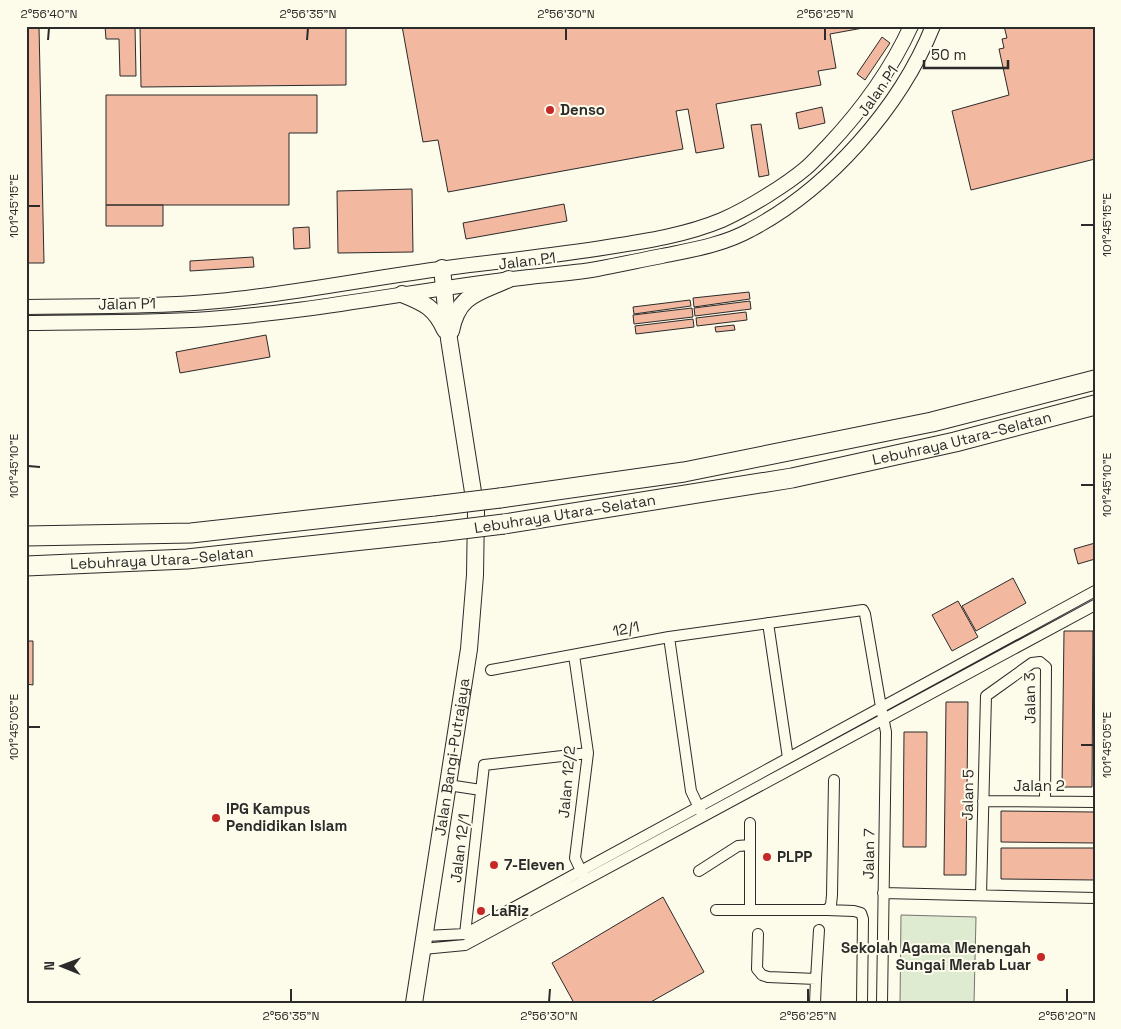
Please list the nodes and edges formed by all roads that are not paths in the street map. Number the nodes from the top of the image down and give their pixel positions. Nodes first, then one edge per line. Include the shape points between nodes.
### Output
1 (911, 26) edge
2 (933, 26) edge
3 (442, 268) junction
4 (509, 279) junction
5 (444, 288) junction
6 (402, 294) junction
7 (26, 307) edge
8 (26, 323) edge
9 (449, 339) junction
10 (1095, 380) edge
11 (1095, 405) edge
12 (26, 536) edge
13 (26, 566) edge
14 (1095, 591) edge
15 (1095, 605) edge
16 (768, 623) junction
17 (669, 637) junction
18 (574, 655) junction
19 (491, 670) dead end
20 (986, 696) joint
21 (881, 707) junction
22 (884, 720) junction
23 (588, 753) junction
24 (788, 758) junction
25 (834, 780) dead end
26 (448, 785) junction
27 (481, 790) junction
28 (983, 801) junction
29 (1044, 801) junction
30 (1095, 802) edge
31 (698, 807) junction
32 (703, 817) junction
33 (750, 823) dead end
34 (750, 845) junction
35 (698, 871) dead end
36 (583, 875) junction
37 (883, 893) junction
38 (981, 895) junction
39 (1095, 898) edge
40 (750, 909) junction
41 (716, 910) dead end
42 (827, 910) junction
43 (819, 930) dead end
44 (465, 934) junction
45 (758, 934) dead end
46 (424, 943) junction
47 (816, 979) junction
48 (414, 1003) edge
49 (815, 1003) edge
50 (862, 1003) edge
51 (882, 1003) edge

1 - 3 main road, Jalan P1 via 871,95 806,168 766,196 724,219 650,241
2 - 4 main road, Jalan P1 via 908,79 870,131 796,201 749,231 690,251 596,269
3 - 5 main road
3 - 7 main road, Jalan P1 via 219,301 145,306
4 - 5 main road, Jalan P1
4 - 9 main road via 464,302 456,312
5 - 6 main road, Jalan P1
5 - 9 main road
6 - 8 main road, Jalan P1 via 208,319
6 - 9 main road via 422,302 435,312
9 - 26 main road, Jalan Bangi-Putrajaya via 476,511 476,575 469,649
10 - 12 highway, Lebuhraya Utara–Selatan, bridge via 932,422 694,470 500,498 191,533
11 - 13 highway, Lebuhraya Utara–Selatan, bridge via 955,442 792,478 504,524 186,559
14 - 21 street
15 - 22 street
16 - 17 street, 12/1
16 - 21 street, 12/1 via 863,610
16 - 24 street
17 - 18 street, 12/1
17 - 31 street via 691,791
18 - 19 street, 12/1
18 - 23 street, Jalan 12/2
20 - 28 street, Jalan 5
20 - 29 street, Jalan 3 via 1032,663 1040,662 1046,666
21 - 22 street, Jalan 7
21 - 24 street
22 - 32 street
22 - 37 street, Jalan 7
23 - 27 street, Jalan 12/1 via 484,765
23 - 36 street, Jalan 12/2 via 575,858
24 - 31 street
25 - 42 street via 832,895
26 - 27 street
26 - 46 main road, Jalan Bangi-Putrajaya
27 - 44 street, Jalan 12/1
28 - 29 street, Jalan 2
28 - 38 street, Jalan 5
29 - 30 street, Jalan 2
31 - 32 street
31 - 36 street
32 - 36 street
33 - 34 street
34 - 35 street via 738,846
34 - 40 street
36 - 44 street
36 - 46 street via 466,945
37 - 38 street
37 - 51 street, Jalan 7
38 - 39 street
40 - 41 street
40 - 42 street
42 - 50 street via 861,914
43 - 47 street
44 - 46 street
45 - 47 street via 757,969 762,975
46 - 48 main road, Jalan Bangi-Putrajaya
47 - 49 street

